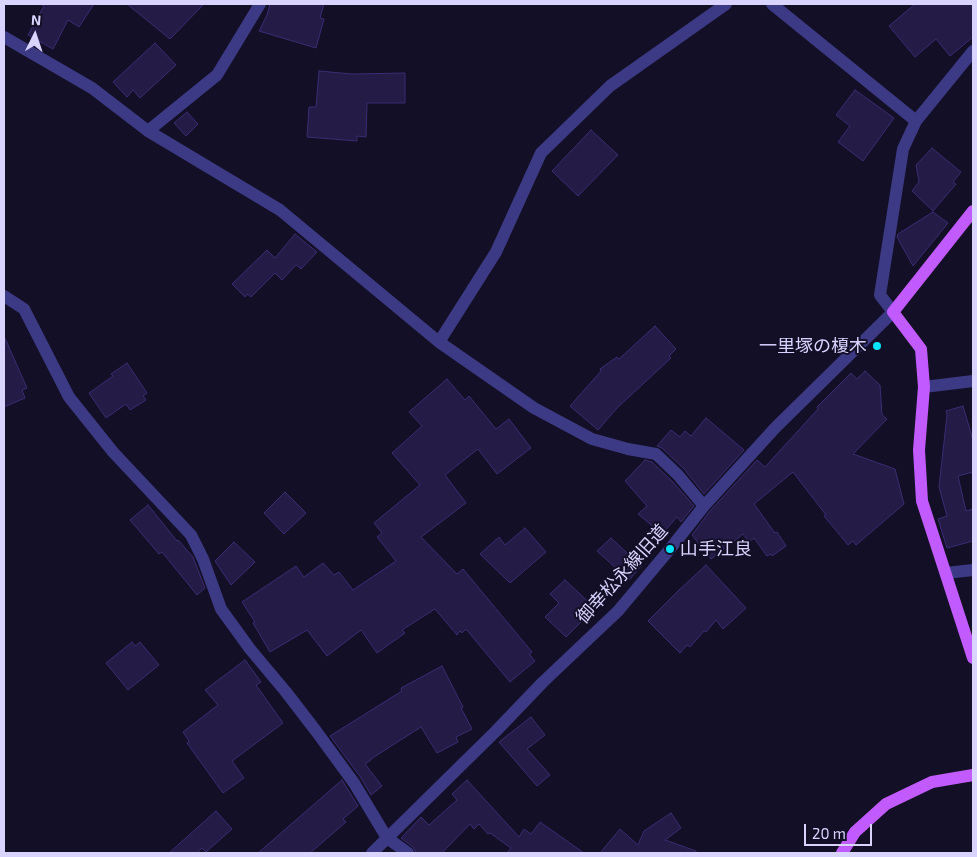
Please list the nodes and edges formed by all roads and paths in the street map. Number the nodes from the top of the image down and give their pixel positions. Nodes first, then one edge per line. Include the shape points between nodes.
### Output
1 (260, 4) edge
2 (726, 4) edge
3 (772, 4) edge
4 (4, 37) edge
5 (973, 51) edge
6 (916, 120) junction
7 (148, 131) junction
8 (973, 211) edge
9 (4, 296) edge
10 (893, 312) junction
11 (439, 342) junction
12 (973, 381) edge
13 (924, 387) junction
14 (704, 506) junction
15 (973, 570) edge
16 (946, 574) junction
17 (973, 658) edge
18 (973, 775) edge
19 (387, 838) junction
20 (372, 853) edge
21 (408, 853) edge
22 (842, 853) edge

1 - 7 street via 217,75
2 - 11 street via 610,86 541,154 496,252
3 - 6 street
4 - 7 street via 92,88
5 - 6 street
6 - 10 street via 903,149 880,295
7 - 11 street via 280,210
8 - 10 main road
9 - 19 street via 24,309 69,397 113,452 191,535 221,609 354,783
10 - 13 main road via 921,349
10 - 14 street, 御幸松永線旧道 via 775,428
11 - 14 street via 534,408 592,440 656,454
12 - 13 street
13 - 16 main road via 919,450 922,501
14 - 19 street, 御幸松永線旧道 via 618,611
15 - 16 street
16 - 17 main road
18 - 22 main road via 932,782 886,804 855,832
19 - 20 street, 御幸松永線旧道
19 - 21 street

